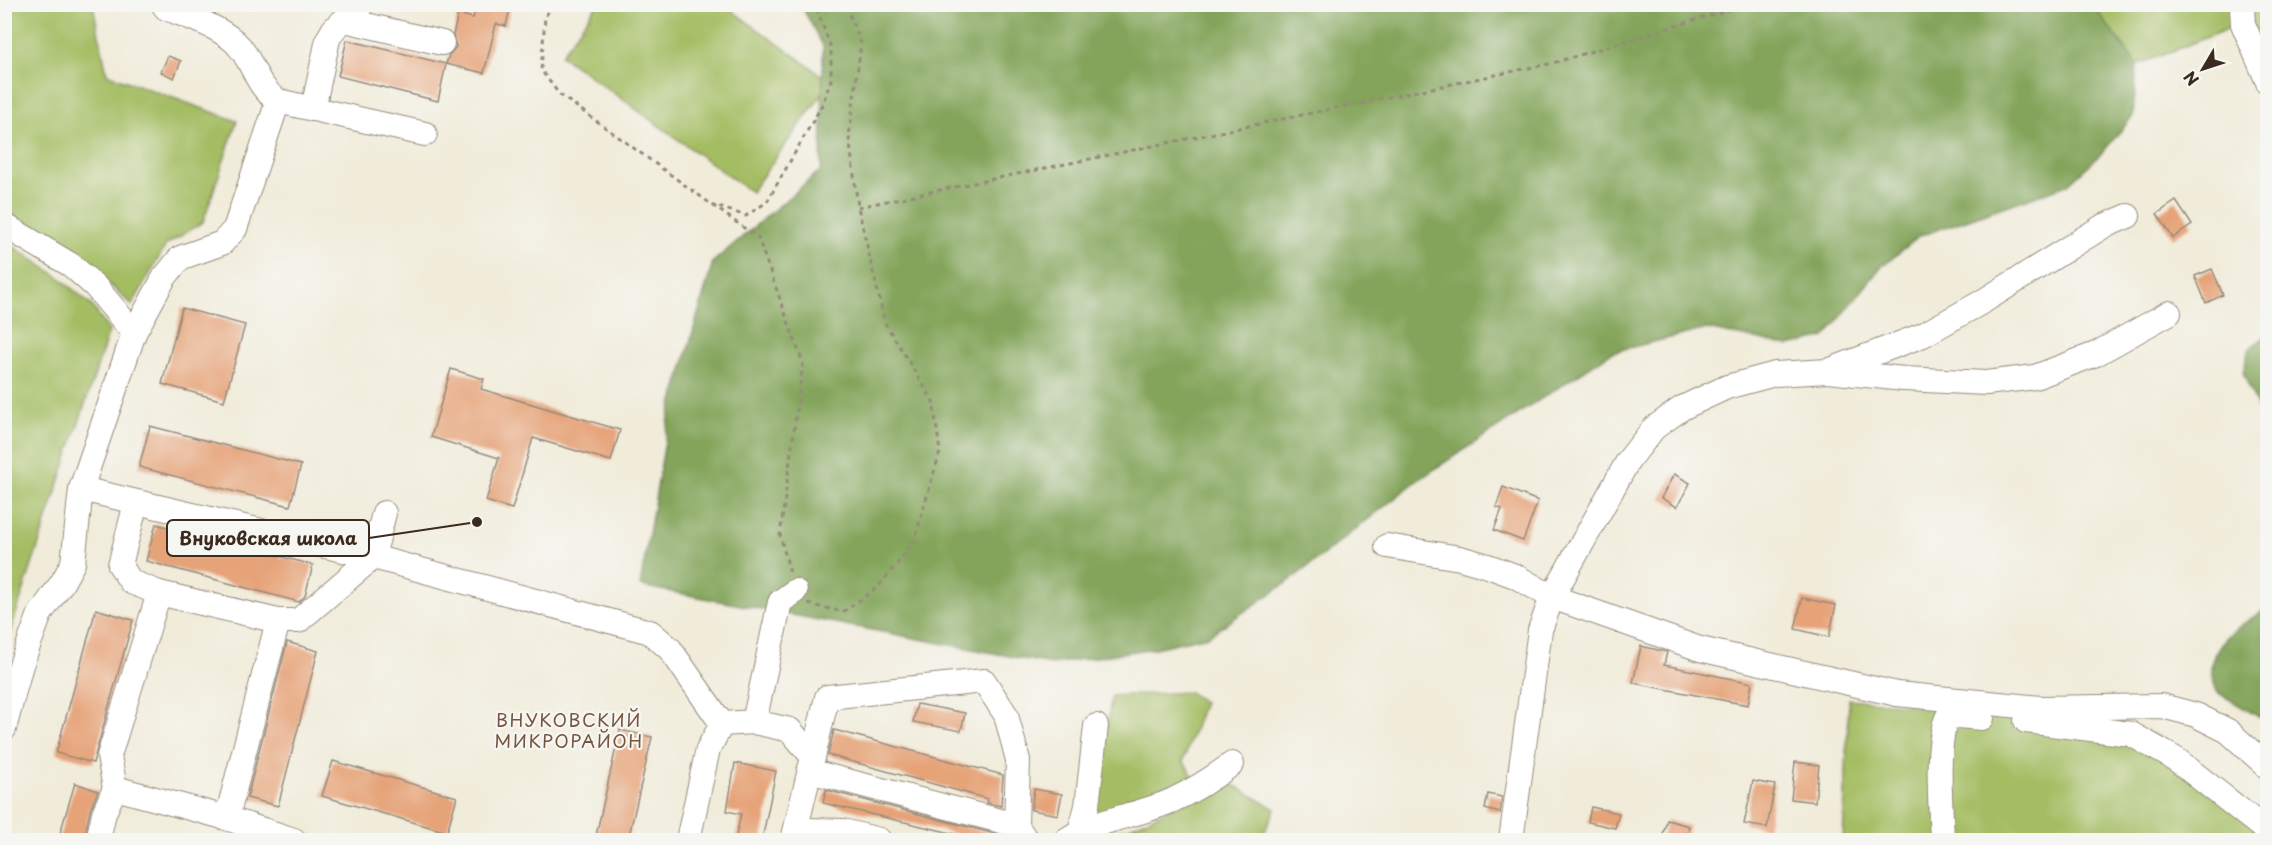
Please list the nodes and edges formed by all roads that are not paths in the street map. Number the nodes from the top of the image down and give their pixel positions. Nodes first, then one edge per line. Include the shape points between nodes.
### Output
1 (163, 4) edge
2 (2245, 4) edge
3 (353, 12) edge
4 (442, 43) dead end
5 (2268, 82) edge
6 (278, 101) junction
7 (314, 109) junction
8 (425, 134) dead end
9 (2128, 216) dead end
10 (4, 225) edge
11 (2169, 312) dead end
12 (134, 333) junction
13 (1828, 371) junction
14 (81, 489) junction
15 (136, 503) junction
16 (384, 513) dead end
17 (1387, 546) dead end
18 (373, 558) junction
19 (795, 591) road end
20 (159, 593) junction
21 (1552, 597) junction
22 (278, 621) junction
23 (754, 722) junction
24 (722, 724) junction
25 (1096, 726) dead end
26 (4, 729) edge
27 (811, 764) junction
28 (1232, 764) dead end
29 (2268, 767) edge
30 (115, 788) junction
31 (223, 817) junction
32 (2268, 832) edge
33 (1021, 833) edge
34 (1073, 836) edge
35 (803, 837) edge
36 (98, 840) edge
37 (294, 840) edge
38 (688, 840) edge
39 (879, 840) edge
40 (1511, 840) edge
41 (1942, 840) edge

1 - 6 street via 235,42 261,86
2 - 5 street via 2242,24
3 - 4 street
3 - 7 street via 328,39
6 - 7 street
6 - 12 street via 235,229 222,243 180,258 164,278
7 - 8 street
9 - 13 street via 2102,227 1982,303 1923,335
10 - 12 street via 71,265 95,286
11 - 13 street via 2096,354 2035,377 1986,383
12 - 14 street
13 - 21 street via 1775,374 1727,387 1682,408 1654,428 1628,460
14 - 15 street
14 - 26 street via 73,563 40,614
15 - 18 street
15 - 20 street via 120,565 131,582
16 - 18 street
17 - 21 street via 1488,566
18 - 22 street via 298,621
18 - 24 street via 650,632 670,649
19 - 23 street via 780,602
20 - 22 street
20 - 30 street via 109,756
21 - 29 street via 1700,649 1897,694 2041,708 2162,706 2196,715 2228,731
21 - 40 street via 1540,630
22 - 31 street via 230,806
23 - 24 street
23 - 27 street via 789,730
24 - 38 street via 708,749
25 - 34 street via 1087,806
27 - 33 street
27 - 33 street via 827,697 984,681 1006,715 1018,760
27 - 35 street via 803,796
28 - 34 street via 1170,801
30 - 31 street
30 - 36 street
31 - 37 street
32 - 41 street via 2177,760 2131,734 1957,716 1947,718 1942,730
35 - 39 street via 843,831

